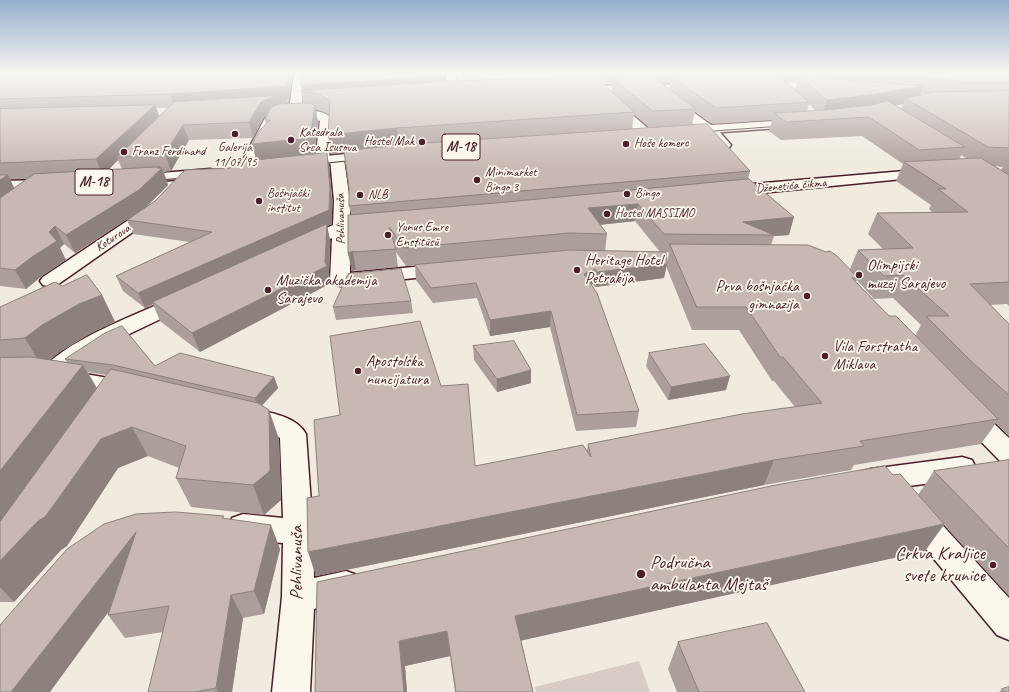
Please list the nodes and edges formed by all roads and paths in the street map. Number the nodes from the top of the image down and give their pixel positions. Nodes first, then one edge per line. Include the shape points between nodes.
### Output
1 (279, 105) edge
2 (619, 105) edge
3 (677, 105) edge
4 (299, 107) junction
5 (811, 122) edge
6 (709, 130) junction
7 (646, 134) junction
8 (631, 135) edge
9 (385, 154) edge
10 (734, 156) edge
11 (329, 160) junction
12 (284, 165) edge
13 (261, 167) edge
14 (245, 169) junction
15 (939, 172) edge
16 (188, 175) junction
17 (123, 180) edge
18 (62, 183) edge
19 (39, 184) junction
20 (0, 186) edge
21 (718, 193) edge
22 (19, 199) edge
23 (394, 223) edge
24 (342, 227) junction
25 (286, 253) edge
26 (458, 269) edge
27 (50, 281) dead end
28 (202, 292) edge
29 (118, 386) junction
30 (149, 393) edge
31 (954, 398) edge
32 (101, 412) edge
33 (224, 412) edge
34 (1009, 454) edge
35 (1009, 461) edge
36 (882, 478) junction
37 (843, 485) edge
38 (212, 524) edge
39 (298, 532) junction
40 (376, 580) edge
41 (298, 596) junction
42 (1009, 623) edge
43 (291, 692) edge

1 - 4 street
2 - 7 street
3 - 6 street
4 - 11 street, Pehlivanuša via 326,118
4 - 14 street via 269,121
5 - 6 street
6 - 7 street
6 - 10 street
7 - 8 street
9 - 11 street
11 - 12 street
11 - 24 street, Pehlivanuša via 342,201
13 - 14 street, M-18
14 - 16 street, M-18
15 - 21 street, Dženetića čikma via 757,183
16 - 17 street, M-18
16 - 27 street, Koturova via 148,214
18 - 19 street, M-18
19 - 20 street, M-18
19 - 22 street
23 - 24 street
24 - 25 street
24 - 26 street, Pehlivanuša via 340,280
28 - 29 street via 102,338 39,376
29 - 30 street
29 - 32 street
31 - 34 street
33 - 39 street, Pehlivanuša via 277,424 293,434
35 - 36 street
36 - 37 street
36 - 42 street
38 - 39 street
39 - 41 street, Pehlivanuša
40 - 41 street
41 - 43 street, Pehlivanuša

